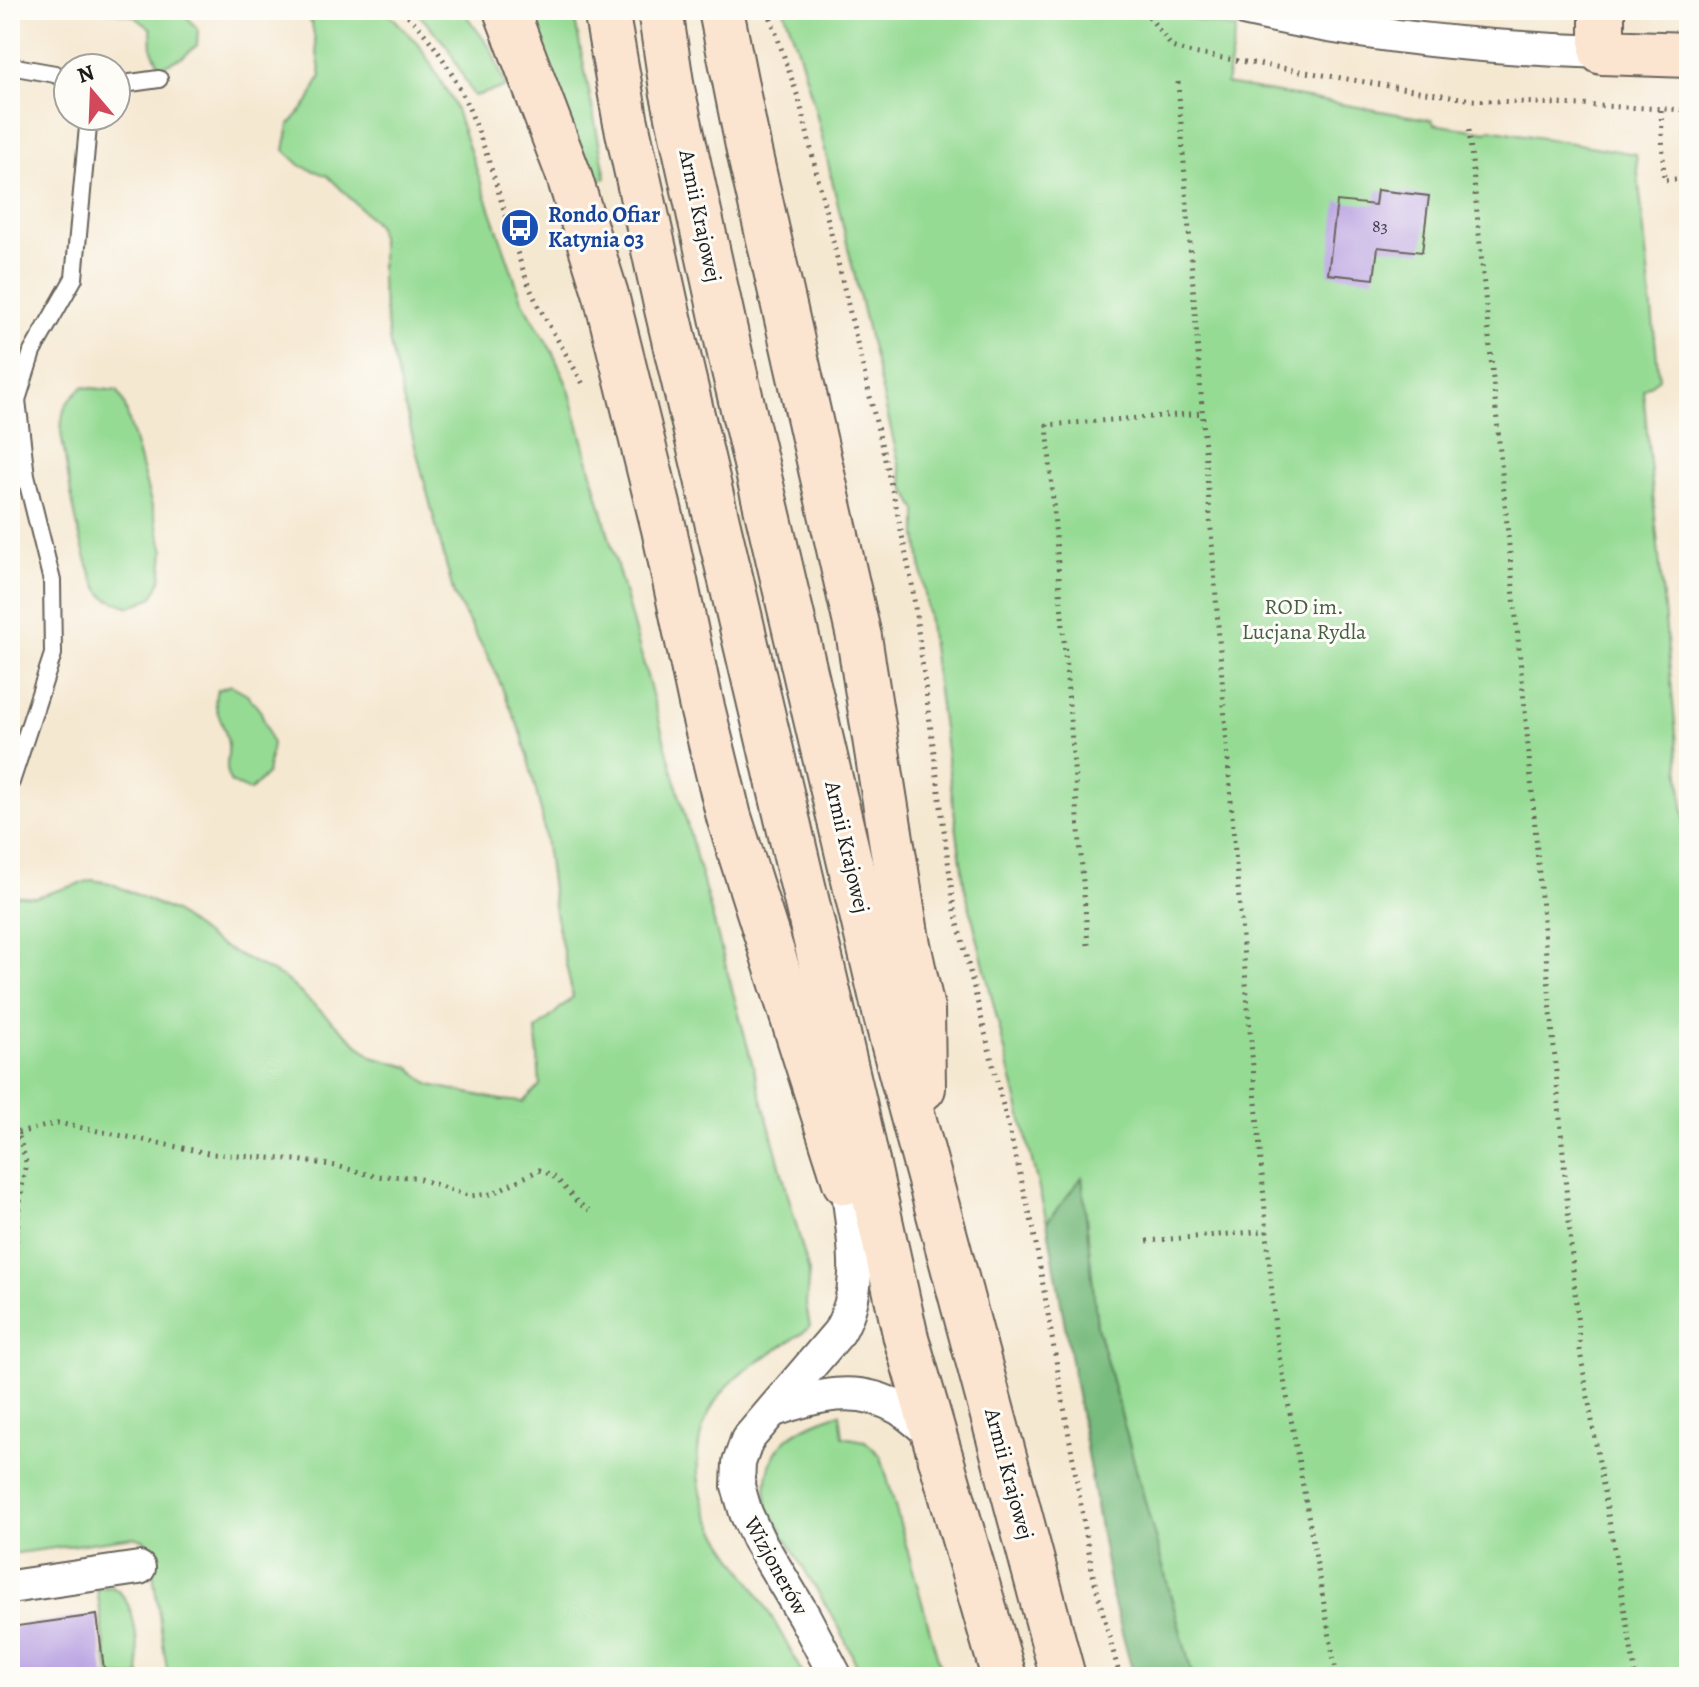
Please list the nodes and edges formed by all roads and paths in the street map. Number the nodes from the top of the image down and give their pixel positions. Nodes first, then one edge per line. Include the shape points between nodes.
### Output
1 (478, 10) edge
2 (506, 10) edge
3 (606, 10) edge
4 (660, 10) edge
5 (721, 10) edge
6 (768, 10) edge
7 (1144, 10) edge
8 (1247, 10) edge
9 (1602, 31) edge
10 (1689, 55) edge
11 (10, 66) edge
12 (52, 73) edge
13 (531, 74) junction
14 (159, 79) dead end
15 (1178, 82) dead end
16 (132, 83) edge
17 (1661, 110) junction
18 (1689, 110) edge
19 (1469, 130) dead end
20 (88, 132) edge
21 (1689, 178) edge
22 (1203, 413) junction
23 (11, 782) edge
24 (1088, 945) dead end
25 (10, 1124) edge
26 (18, 1133) junction
27 (924, 1150) junction
28 (848, 1190) junction
29 (589, 1210) dead end
30 (1265, 1231) junction
31 (1147, 1241) dead end
32 (10, 1318) edge
33 (10, 1327) edge
34 (906, 1338) junction
35 (10, 1376) edge
36 (772, 1411) junction
37 (10, 1428) edge
38 (935, 1437) junction
39 (139, 1568) dead end
40 (10, 1587) edge
41 (836, 1677) edge
42 (1004, 1677) edge
43 (1063, 1677) edge
44 (1120, 1677) edge
45 (1337, 1677) edge
46 (1636, 1677) edge

1 - 13 main road
2 - 13 main road
3 - 34 main road via 667,309
4 - 27 main road, Armii Krajowej via 729,349 886,1016
5 - 27 main road via 859,637 922,1009
6 - 44 path via 800,103 896,506 912,584 954,907 1033,1227 1093,1575
7 - 17 path via 1172,47 1187,52 1472,100
8 - 9 street via 1520,50
9 - 10 main road
11 - 12 lane
13 - 28 main road via 606,295 729,817
14 - 16 lane
15 - 22 path
17 - 18 path
17 - 21 path via 1664,180
19 - 46 path via 1580,1351
20 - 23 lane via 74,278 32,352 17,400 26,476 52,581 53,654
22 - 24 path via 1047,425
22 - 30 path
25 - 26 path
26 - 29 path via 58,1123 213,1154 414,1177 470,1196 491,1194 539,1170 553,1174 575,1203
26 - 32 path via 26,1162
27 - 43 main road, Armii Krajowej
28 - 34 main road
28 - 36 street, Wizjonerów via 856,1270 847,1318
30 - 31 path
30 - 45 path via 1275,1329
32 - 33 path
34 - 38 main road
35 - 37 path
36 - 38 street via 831,1394 858,1393 900,1409
36 - 41 street, Wizjonerów via 747,1440 738,1486 758,1539
38 - 42 main road
39 - 40 street

